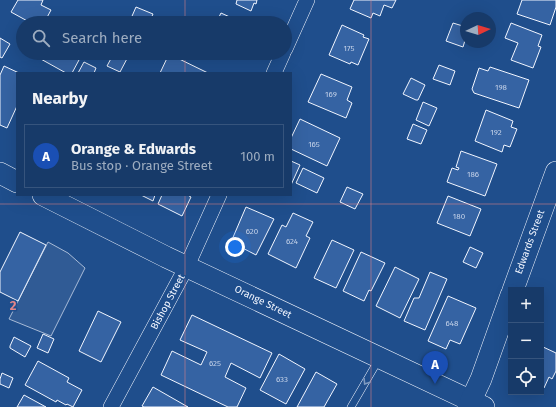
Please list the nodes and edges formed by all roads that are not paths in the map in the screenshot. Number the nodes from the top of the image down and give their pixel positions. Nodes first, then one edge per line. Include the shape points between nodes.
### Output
1 (307, 0) edge
2 (292, 33) edge
3 (280, 60) edge
4 (274, 72) edge
5 (556, 172) edge
6 (0, 173) edge
7 (16, 181) edge
8 (45, 196) edge
9 (219, 196) edge
10 (187, 266) junction
11 (514, 287) edge
12 (508, 303) edge
13 (380, 357) junction
14 (475, 405) edge
15 (111, 407) edge
16 (351, 407) edge

1 - 2 street
3 - 4 street
5 - 11 main road, Edwards Street
6 - 7 main road
8 - 10 main road, Orange Street
9 - 10 street, Bishop Street
10 - 13 main road, Orange Street
10 - 15 street, Bishop Street
12 - 14 main road via 481,379
13 - 14 main road, Orange Street
13 -> 16 lane

